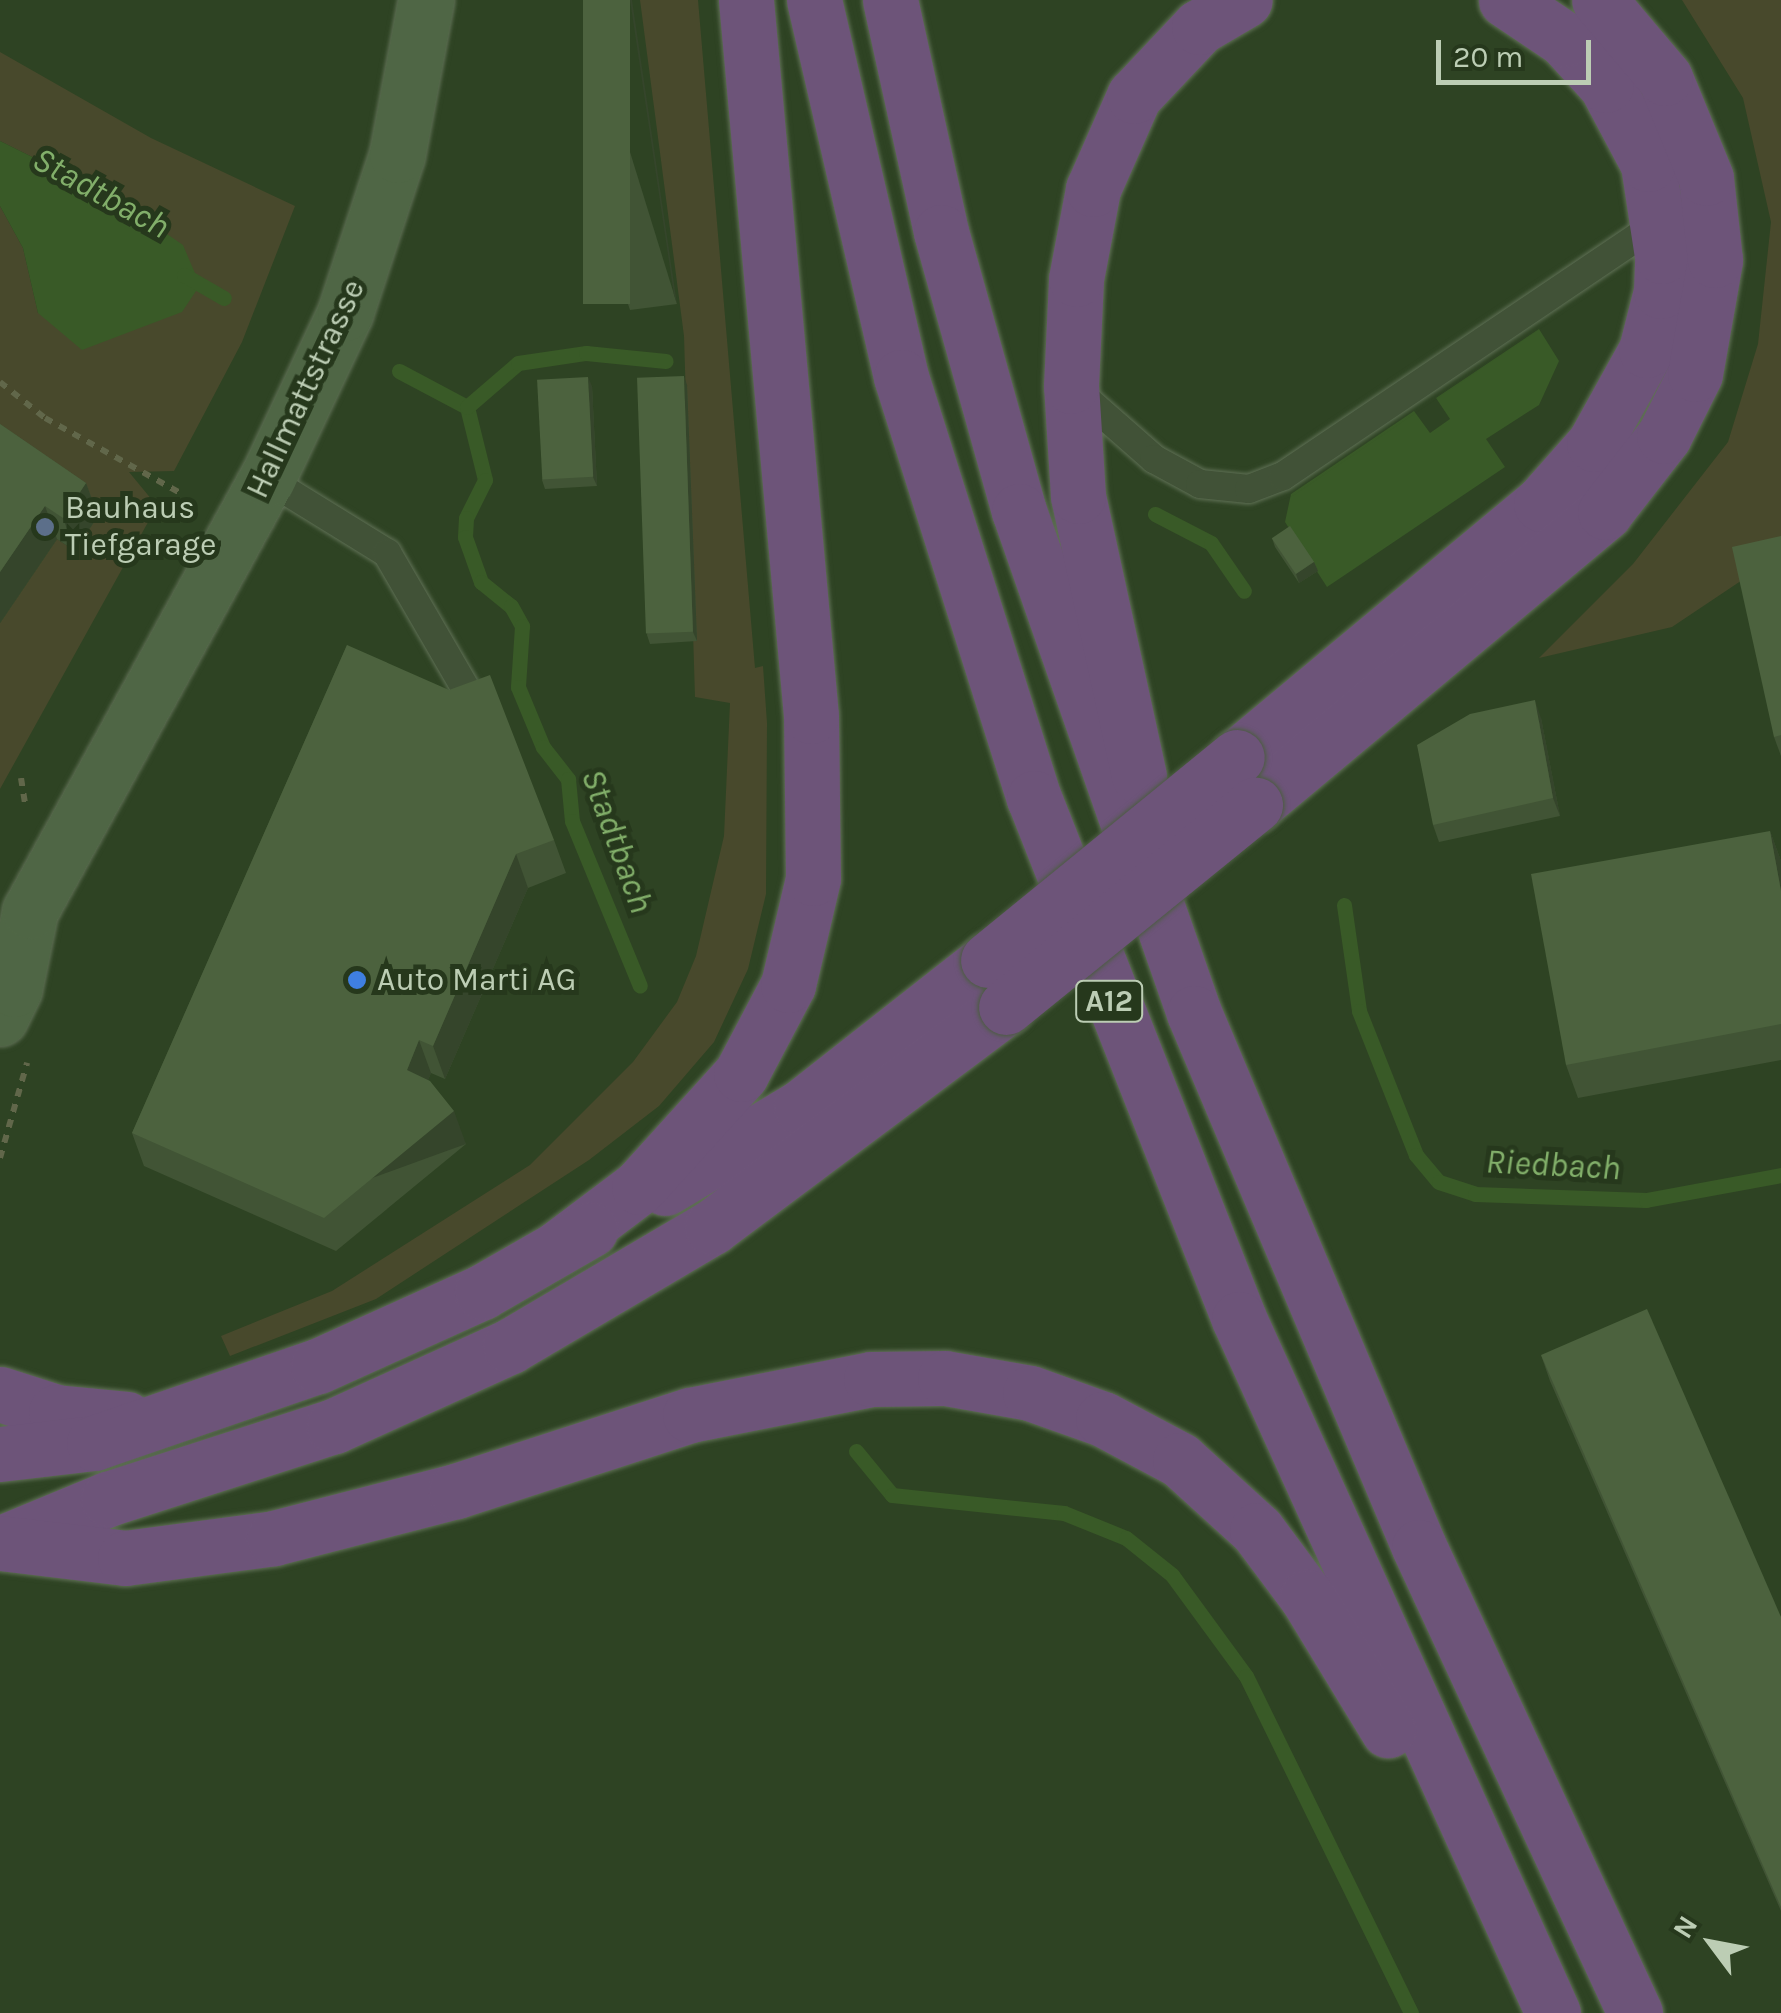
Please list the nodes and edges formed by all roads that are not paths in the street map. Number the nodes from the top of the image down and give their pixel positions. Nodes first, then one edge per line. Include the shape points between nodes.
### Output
1 (426, 0) edge
2 (746, 0) edge
3 (814, 0) edge
4 (890, 0) edge
5 (1245, 0) edge
6 (1506, 0) edge
7 (1599, 0) edge
8 (1660, 222) junction
9 (1070, 386) junction
10 (267, 479) junction
11 (481, 715) edge
12 (1246, 781) junction
13 (15, 925) edge
14 (997, 983) junction
15 (1194, 1013) junction
16 (15, 1037) edge
17 (558, 1248) junction
18 (0, 1394) edge
19 (150, 1419) junction
20 (0, 1454) edge
21 (1, 1543) edge
22 (1528, 1959) junction
23 (1553, 2013) edge
24 (1634, 2013) edge

1 - 10 main road, Hallmattstrasse via 408,107 377,226 319,374
2 - 17 highway via 812,731 813,878 788,985 730,1089 639,1187
3 - 22 highway, A12 via 902,377 1034,798 1239,1320
4 - 15 highway, A12 via 946,250 1019,511
5 - 9 highway via 1199,27 1153,71 1108,148 1076,279
6 - 8 highway via 1564,39 1606,85 1648,164
7 - 12 highway via 1665,78 1706,178 1715,260 1695,374 1664,436 1605,512
8 - 9 lane via 1283,476 1248,489 1200,484 1154,459
8 - 12 highway via 1661,291 1646,350 1613,415 1569,476
9 - 15 highway via 1088,553
10 - 11 lane via 387,553
10 - 13 main road, Hallmattstrasse
12 - 14 highway, bridge
13 - 16 main road, Hallmattstrasse
14 - 17 highway via 801,1108
14 - 21 highway via 712,1227 510,1346 334,1426 108,1499
15 - 24 highway, A12 via 1419,1547
17 - 19 highway via 406,1329 318,1366
18 - 19 highway via 87,1418
19 - 20 highway via 94,1442
21 - 22 highway via 125,1558 192,1552 372,1515 690,1414 871,1379 945,1378 1030,1393 1104,1419 1180,1460 1257,1530 1307,1597
22 - 23 highway, A12

